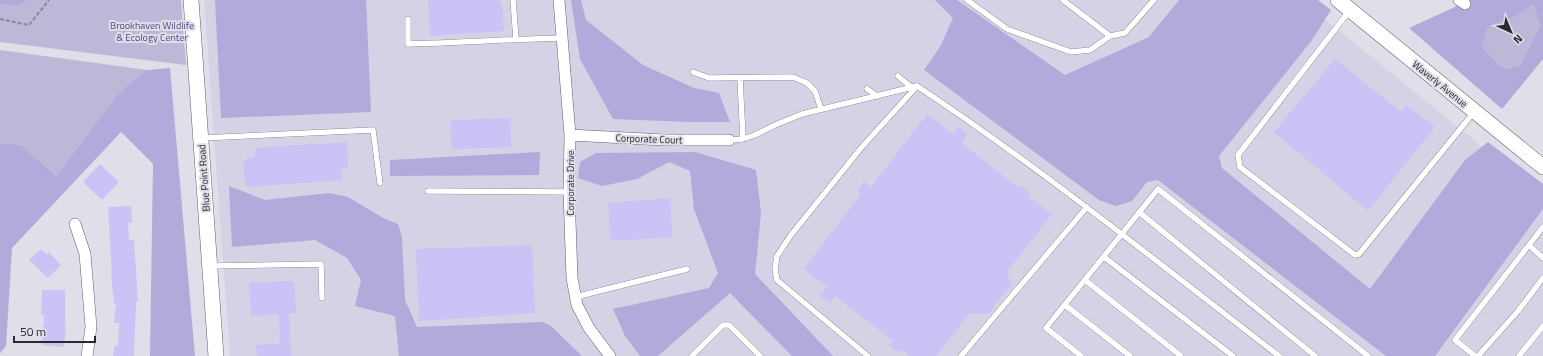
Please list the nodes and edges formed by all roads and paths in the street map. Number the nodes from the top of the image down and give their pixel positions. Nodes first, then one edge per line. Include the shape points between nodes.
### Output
1 (49, 0) edge
2 (191, 0) edge
3 (513, 0) edge
4 (559, 0) edge
5 (967, 0) edge
6 (1063, 0) edge
7 (1154, 0) edge
8 (1338, 0) edge
9 (1350, 9) junction
10 (0, 19) edge
11 (408, 19) dead end
12 (1110, 36) junction
13 (563, 38) junction
14 (516, 39) junction
15 (693, 72) dead end
16 (898, 76) dead end
17 (740, 78) junction
18 (914, 86) junction
19 (867, 89) dead end
20 (877, 96) junction
21 (821, 109) junction
22 (1474, 111) junction
23 (570, 136) junction
24 (201, 138) junction
25 (743, 139) junction
26 (729, 140) joint
27 (1543, 167) edge
28 (380, 183) dead end
29 (428, 191) dead end
30 (568, 192) junction
31 (1087, 207) junction
32 (1139, 212) junction
33 (75, 224) dead end
34 (1543, 228) edge
35 (1122, 234) junction
36 (1529, 245) junction
37 (1104, 257) junction
38 (1543, 258) edge
39 (210, 266) junction
40 (687, 269) dead end
41 (1543, 278) edge
42 (1085, 280) junction
43 (575, 297) junction
44 (322, 298) dead end
45 (1065, 305) junction
46 (1543, 326) edge
47 (87, 356) edge
48 (216, 356) edge
49 (610, 356) edge
50 (692, 356) edge
51 (760, 356) edge
52 (868, 356) edge
53 (961, 356) edge
54 (1081, 356) edge
55 (1130, 356) edge
56 (1181, 356) edge
57 (1233, 356) edge
58 (1279, 356) edge
59 (1315, 356) edge
60 (1368, 356) edge
61 (1476, 356) edge
62 (1519, 356) edge

1 - 10 path via 29,24
2 - 24 street, Blue Point Road
3 - 14 lane
4 - 13 street, Corporate Drive
5 - 12 lane via 1007,29 1071,52 1090,50
6 - 12 lane
7 - 12 lane via 1125,33
8 - 9 street, Waverly Avenue
9 - 22 street, Waverly Avenue
9 - 22 lane via 1238,155 1240,167 1355,255 1359,254
11 - 14 lane via 408,44
13 - 14 lane
13 - 23 street, Corporate Drive
15 - 17 lane via 709,78
16 - 18 lane
17 - 21 lane via 793,77 807,83 815,91
17 - 25 lane
18 - 20 lane
18 - 31 lane via 972,122
18 - 52 lane via 861,148 777,256 776,280
19 - 20 lane
20 - 21 lane
21 - 25 lane via 802,114
22 - 27 street, Waverly Avenue
23 - 26 street, Corporate Court
23 - 30 street, Corporate Drive
24 - 28 lane via 373,130
24 - 39 street, Blue Point Road
25 - 26 lane
29 - 30 lane
30 - 43 street, Corporate Drive
31 - 35 lane
31 - 53 lane
32 - 35 lane
32 - 59 lane
32 - 60 lane via 1158,189
33 - 47 street via 85,254 91,327
34 - 36 lane
35 - 37 lane
35 - 58 lane
36 - 38 lane
36 - 61 lane via 1455,340
37 - 42 lane
37 - 57 lane
39 - 44 lane via 321,264
39 - 48 street, Blue Point Road
40 - 43 lane
41 - 61 lane via 1518,311
42 - 45 lane
42 - 56 lane
43 - 49 street, Corporate Drive via 589,328
45 - 54 lane via 1046,328
45 - 55 lane
46 - 62 lane
50 - 51 lane via 723,325 729,325

